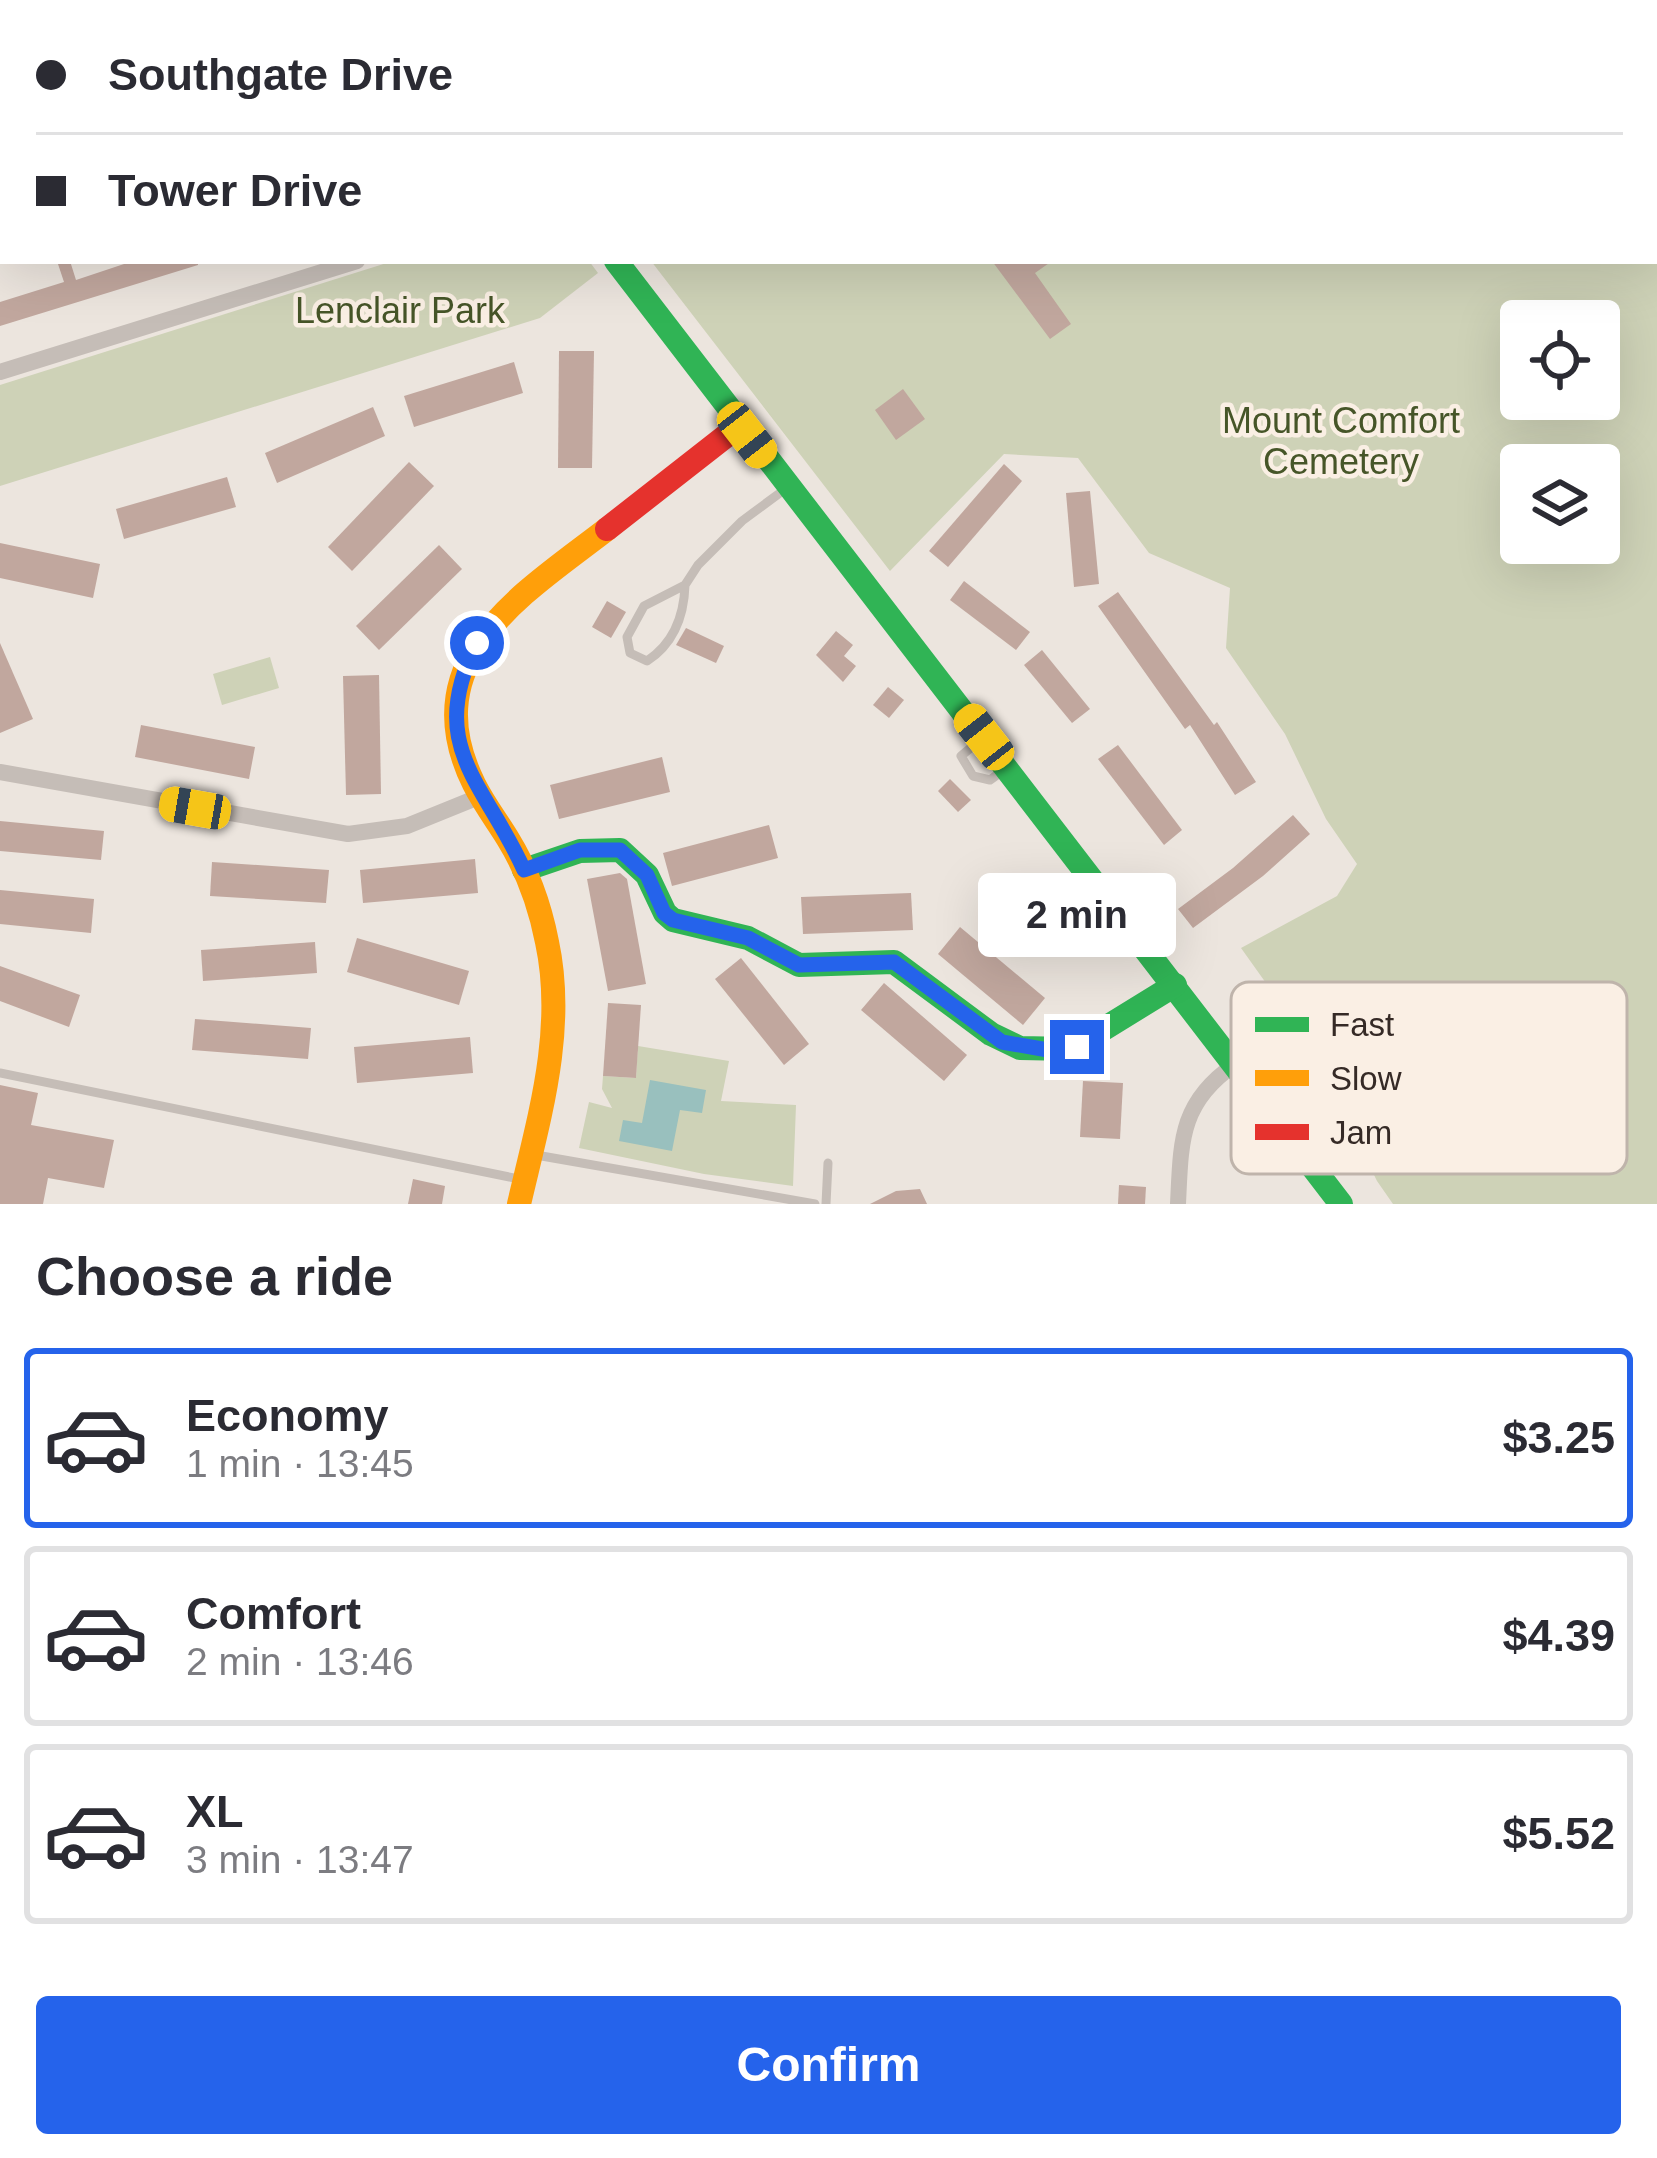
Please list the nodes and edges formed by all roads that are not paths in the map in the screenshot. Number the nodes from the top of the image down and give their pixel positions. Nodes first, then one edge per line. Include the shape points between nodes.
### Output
1 (347, 264) edge
2 (618, 264) edge
3 (0, 372) edge
4 (740, 425) junction
5 (788, 487) junction
6 (685, 585) junction
7 (0, 772) edge
8 (481, 796) junction
9 (524, 870) junction
10 (1175, 985) junction
11 (1231, 1061) edge
12 (1231, 1067) edge
13 (0, 1073) edge
14 (531, 1154) junction
15 (828, 1163) dead end
16 (1318, 1174) edge
17 (521, 1192) edge
18 (815, 1204) edge
19 (826, 1204) edge
20 (1178, 1204) edge
21 (1341, 1204) edge

1 - 3 street
2 - 4 street
4 - 5 street
4 - 8 street via 506,608 477,643 457,722
5 - 6 lane via 742,521
5 - 10 street
6 - 6 lane via 644,606 628,637 638,659 647,662 671,638
7 - 8 street via 348,834 407,826
8 - 9 street
9 - 10 street via 580,850 620,850 647,875 673,920 748,938 799,965 894,962 1020,1048 1071,1049
9 - 14 street via 549,951 555,1011
10 - 11 street
12 - 20 street via 1183,1130
13 - 17 lane
14 - 17 street
14 - 18 lane
15 - 19 lane
16 - 21 street

